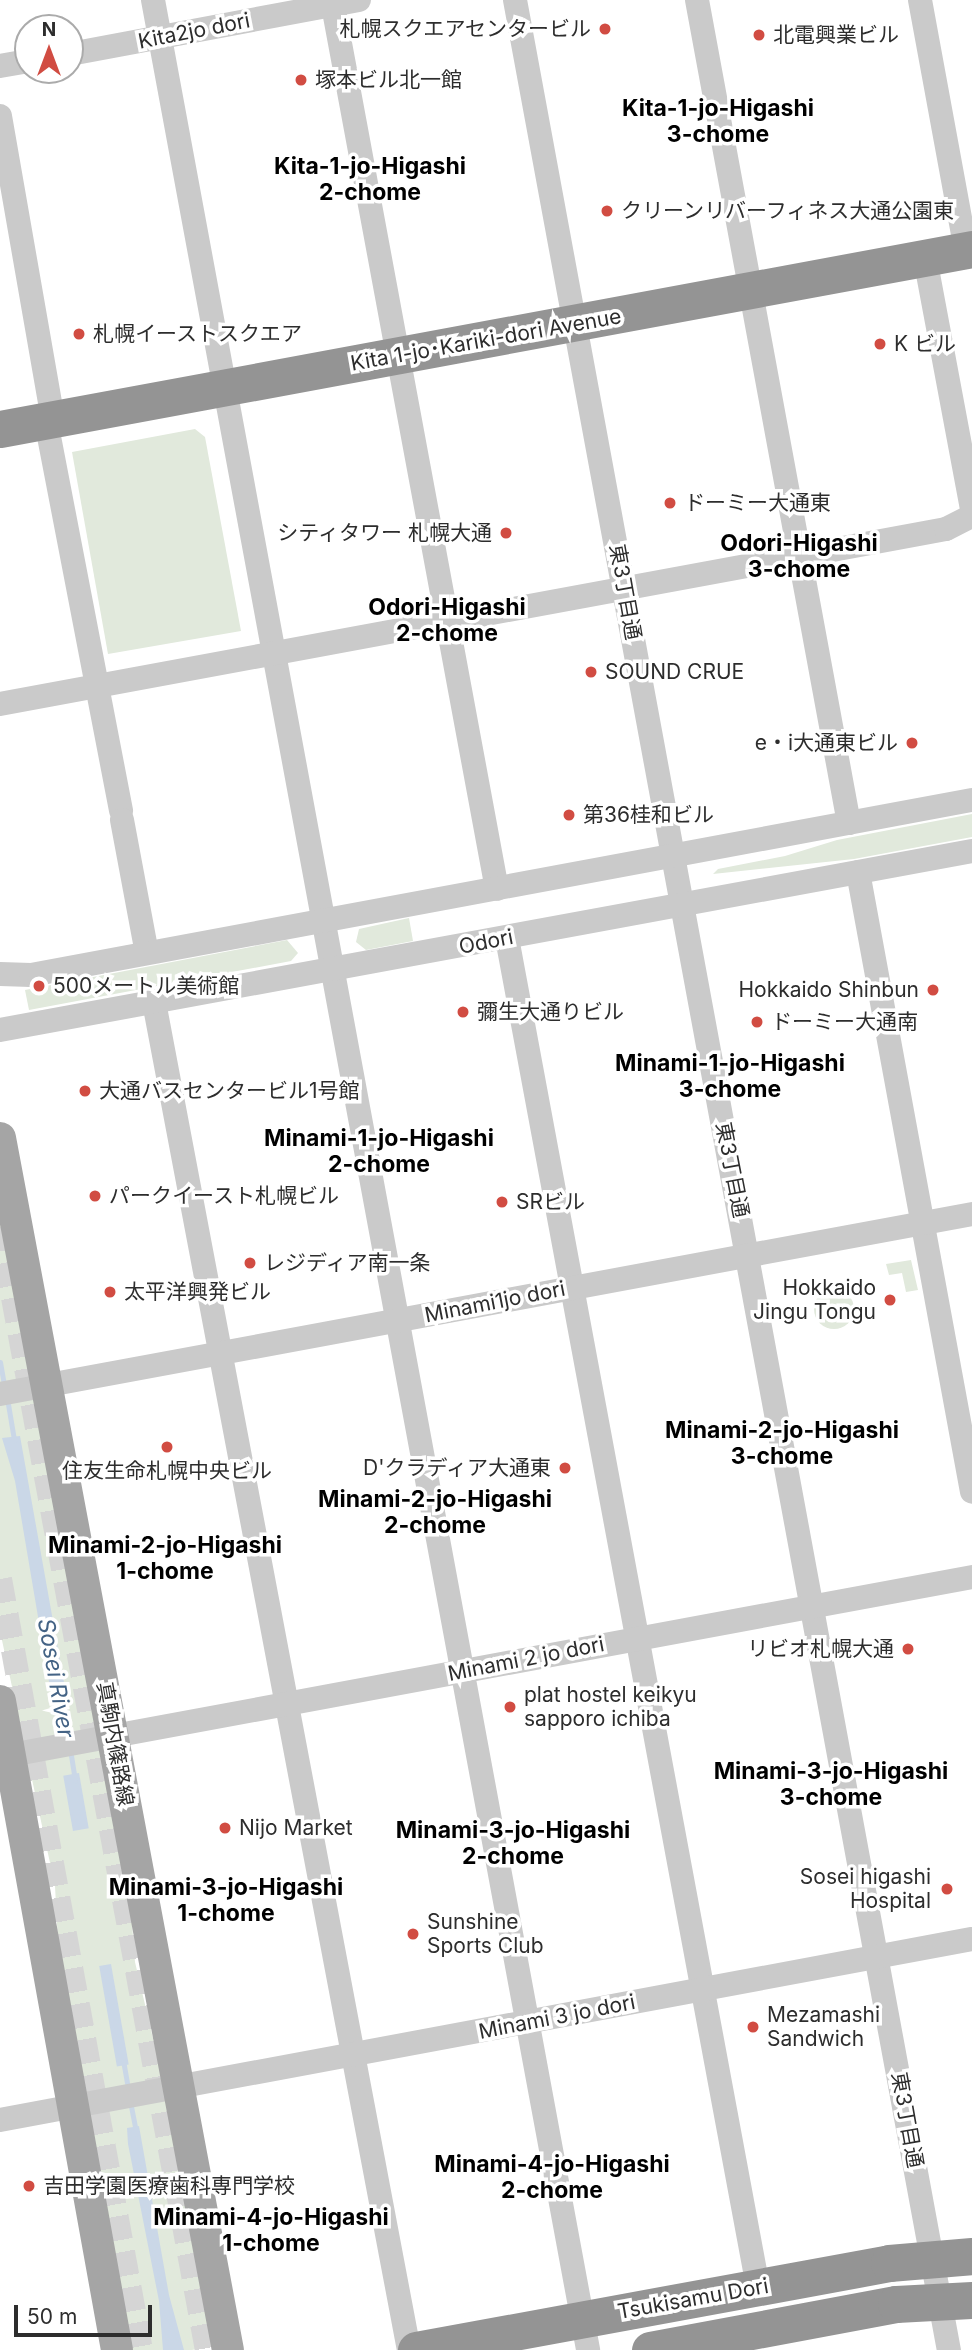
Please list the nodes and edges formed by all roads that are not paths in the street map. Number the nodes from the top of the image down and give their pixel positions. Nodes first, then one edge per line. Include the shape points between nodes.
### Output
1 (153, 0) edge
2 (359, 0) edge
3 (515, 0) edge
4 (696, 0) edge
5 (920, 0) edge
6 (333, 2) edge
7 (159, 37) junction
8 (84, 51) edge
9 (0, 116) edge
10 (969, 250) edge
11 (925, 258) junction
12 (750, 291) junction
13 (576, 324) junction
14 (400, 356) junction
15 (225, 388) junction
16 (49, 420) junction
17 (0, 429) edge
18 (972, 510) edge
19 (972, 516) edge
20 (799, 557) junction
21 (624, 588) junction
22 (449, 621) junction
23 (275, 654) junction
24 (95, 687) junction
25 (0, 704) edge
26 (972, 800) edge
27 (849, 823) junction
28 (972, 851) edge
29 (673, 857) junction
30 (859, 872) junction
31 (497, 889) junction
32 (682, 906) junction
33 (323, 922) junction
34 (507, 938) junction
35 (147, 953) junction
36 (333, 971) junction
37 (0, 974) edge
38 (155, 1002) junction
39 (0, 1030) edge
40 (0, 1138) edge
41 (972, 1214) edge
42 (922, 1223) junction
43 (748, 1255) junction
44 (572, 1288) junction
45 (397, 1321) junction
46 (223, 1353) junction
47 (22, 1390) edge
48 (972, 1492) edge
49 (972, 1577) edge
50 (811, 1606) junction
51 (638, 1638) junction
52 (463, 1671) junction
53 (0, 1701) edge
54 (287, 1704) junction
55 (114, 1736) junction
56 (5, 1756) edge
57 (972, 1939) edge
58 (877, 1956) junction
59 (703, 1989) junction
60 (527, 2022) junction
61 (353, 2055) junction
62 (178, 2087) junction
63 (72, 2106) junction
64 (0, 2120) edge
65 (972, 2256) edge
66 (932, 2258) junction
67 (758, 2287) junction
68 (956, 2300) edge
69 (585, 2335) edge
70 (767, 2339) edge
71 (117, 2350) edge
72 (228, 2350) edge
73 (409, 2350) edge
74 (416, 2350) edge
75 (650, 2350) edge
76 (949, 2350) edge

1 - 7 street
2 - 6 street, Kita2jo dori
3 - 13 street, 東3丁目通
4 - 12 street
5 - 10 street
6 - 7 street, Kita2jo dori
6 - 14 street
7 - 8 street, Kita2jo dori
7 - 15 street
9 - 16 street
10 - 11 highway, Kita 1-jo･Kariki-dori Avenue
11 - 12 highway, Kita 1-jo･Kariki-dori Avenue
11 - 18 street
12 - 13 highway, Kita 1-jo･Kariki-dori Avenue
12 - 20 street
13 - 14 highway, Kita 1-jo･Kariki-dori Avenue
13 - 21 street, 東3丁目通
14 - 15 highway, Kita 1-jo･Kariki-dori Avenue
14 - 22 street
15 - 16 highway, Kita 1-jo･Kariki-dori Avenue
15 - 23 street
16 - 17 highway, Kita 1-jo･Kariki-dori Avenue
16 - 24 street
19 - 20 street via 946,529
20 - 21 street
20 - 27 street
21 - 22 street
21 - 29 street, 東3丁目通
22 - 23 street
22 - 31 street
23 - 24 street
23 - 33 street
24 - 25 street
24 - 35 street
26 - 27 street
27 - 29 street
28 - 30 street, Odori
29 - 31 street
29 - 32 street, 東3丁目通
30 - 32 street, Odori
30 - 42 street
31 - 33 street
32 - 34 street, Odori
32 - 43 street, 東3丁目通
33 - 35 street
33 - 36 street
34 - 36 street, Odori
34 - 44 street
35 - 37 street via 32,975
36 - 38 street, Odori
36 - 45 street
38 - 39 street, Odori
38 - 46 street
40 - 47 main road, 真駒内篠路線
41 - 42 street, Minami1jo dori
42 - 43 street, Minami1jo dori
42 - 48 street
43 - 44 street, Minami1jo dori
43 - 50 street, 東3丁目通
44 - 45 street, Minami1jo dori
44 - 51 street
45 - 46 street, Minami1jo dori
45 - 52 street
46 - 47 street, Minami1jo dori
46 - 54 street
47 - 55 main road, 真駒内篠路線
49 - 50 street, Minami 2 jo dori
50 - 51 street, Minami 2 jo dori
50 - 58 street, 東3丁目通
51 - 52 street, Minami 2 jo dori
51 - 59 street
52 - 54 street, Minami 2 jo dori
52 - 60 street
53 - 56 main road
54 - 55 street, Minami 2 jo dori
54 - 61 street
55 - 56 street, Minami 2 jo dori
55 - 62 main road, 真駒内篠路線
56 - 63 main road
57 - 58 street, Minami 3 jo dori
58 - 59 street, Minami 3 jo dori
58 - 66 street, 東3丁目通
59 - 60 street, Minami 3 jo dori
59 - 67 street
60 - 61 street, Minami 3 jo dori
60 - 69 street
61 - 62 street, Minami 3 jo dori
61 - 73 street
62 - 63 street, Minami 3 jo dori
62 - 72 main road, 真駒内篠路線
63 - 64 street
63 - 71 main road
65 - 66 highway, Tsukisamu Dori
66 - 67 highway, Tsukisamu Dori
66 - 68 street, 東3丁目通
67 - 69 highway, Tsukisamu Dori
68 - 70 highway, Tsukisamu Dori
68 - 76 street, 東3丁目通
69 - 74 highway, Tsukisamu Dori
70 - 75 highway, Tsukisamu Dori

